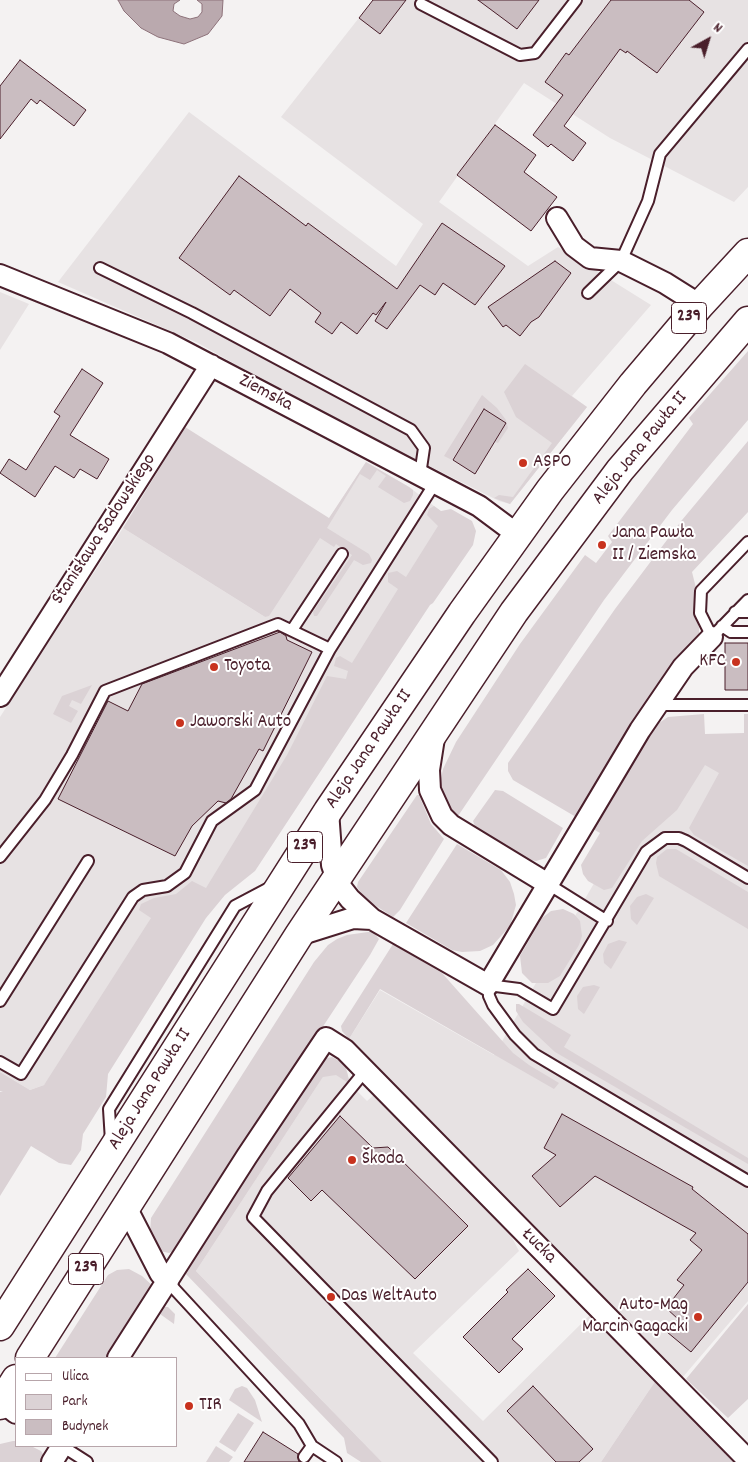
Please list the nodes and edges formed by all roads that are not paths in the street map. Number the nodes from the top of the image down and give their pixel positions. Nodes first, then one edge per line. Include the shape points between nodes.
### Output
1 (576, 0) edge
2 (421, 4) dead end
3 (747, 53) edge
4 (557, 218) dead end
5 (748, 253) edge
6 (621, 260) junction
7 (100, 268) dead end
8 (0, 275) edge
9 (588, 293) dead end
10 (700, 305) junction
11 (748, 321) edge
12 (211, 365) junction
13 (427, 479) junction
14 (518, 534) junction
15 (748, 542) edge
16 (342, 554) dead end
17 (748, 600) edge
18 (735, 612) junction
19 (748, 612) edge
20 (292, 630) junction
21 (717, 632) junction
22 (748, 632) edge
23 (330, 649) junction
24 (0, 696) edge
25 (656, 705) junction
26 (748, 705) edge
27 (435, 728) junction
28 (328, 811) junction
29 (0, 856) edge
30 (88, 861) dead end
31 (337, 878) junction
32 (748, 878) edge
33 (548, 884) junction
34 (372, 919) junction
35 (607, 921) junction
36 (299, 935) junction
37 (488, 985) junction
38 (0, 1001) edge
39 (0, 1062) edge
40 (365, 1071) junction
41 (748, 1181) edge
42 (126, 1207) junction
43 (168, 1282) junction
44 (0, 1326) edge
45 (31, 1357) edge
46 (119, 1357) edge
47 (15, 1381) edge
48 (4, 1405) edge
49 (312, 1446) junction
50 (61, 1447) edge
51 (64, 1447) edge
52 (304, 1457) dead end
53 (748, 1460) edge
54 (52, 1462) edge
55 (87, 1462) edge
56 (336, 1462) edge
57 (492, 1462) edge

1 - 2 lane via 535,53 520,55
3 - 6 lane via 660,154 648,201
4 - 6 street via 574,246 590,258
5 - 10 main road, Aleja Jana Pawła II / 239
6 - 9 lane
6 - 10 street
7 - 13 lane via 192,313 411,430 424,448
8 - 12 street, Ziemska via 168,342
10 - 14 main road, Aleja Jana Pawła II / 239 via 633,384
11 - 27 main road, Aleja Jana Pawła II / 239 via 620,470 514,612
12 - 13 street, Ziemska
12 - 24 street, Stanisława Sadowskiego
13 - 14 street, Ziemska via 479,506
13 - 23 lane
14 - 28 main road, Aleja Jana Pawła II / 239
15 - 21 lane via 701,591 700,613
16 - 20 lane
17 - 18 lane
18 - 19 lane
18 - 21 lane
20 - 23 lane
20 - 29 lane via 278,624 105,690 45,800
21 - 22 lane
21 - 25 street via 683,666
23 - 39 lane via 255,790 212,821 185,872 167,886 143,890 133,897 21,1074
25 - 26 lane
25 - 33 street
27 - 31 main road, Aleja Jana Pawła II / 239
27 - 33 street via 429,770 430,790 442,816
28 - 31 street via 332,865
28 - 44 main road, Aleja Jana Pawła II / 239
30 - 38 lane
31 - 34 street via 345,893
31 - 36 main road, Aleja Jana Pawła II / 239
32 - 35 lane via 686,841 664,838 646,852
33 - 35 lane
33 - 37 street
34 - 36 street via 353,918
34 - 37 street
35 - 37 lane via 553,1009 519,989
36 - 42 main road, Aleja Jana Pawła II / 239
37 - 41 lane via 489,996 498,1012 534,1054
40 - 43 street, Łucka via 345,1050 326,1038
40 - 53 street, Łucka
40 - 57 lane via 267,1191 253,1217
42 - 43 street via 160,1274
42 - 45 main road, Aleja Jana Pawła II / 239
43 - 46 street
43 - 49 lane via 299,1424
47 - 48 main road
49 - 52 lane
49 - 56 lane
50 - 54 street
51 - 55 lane

